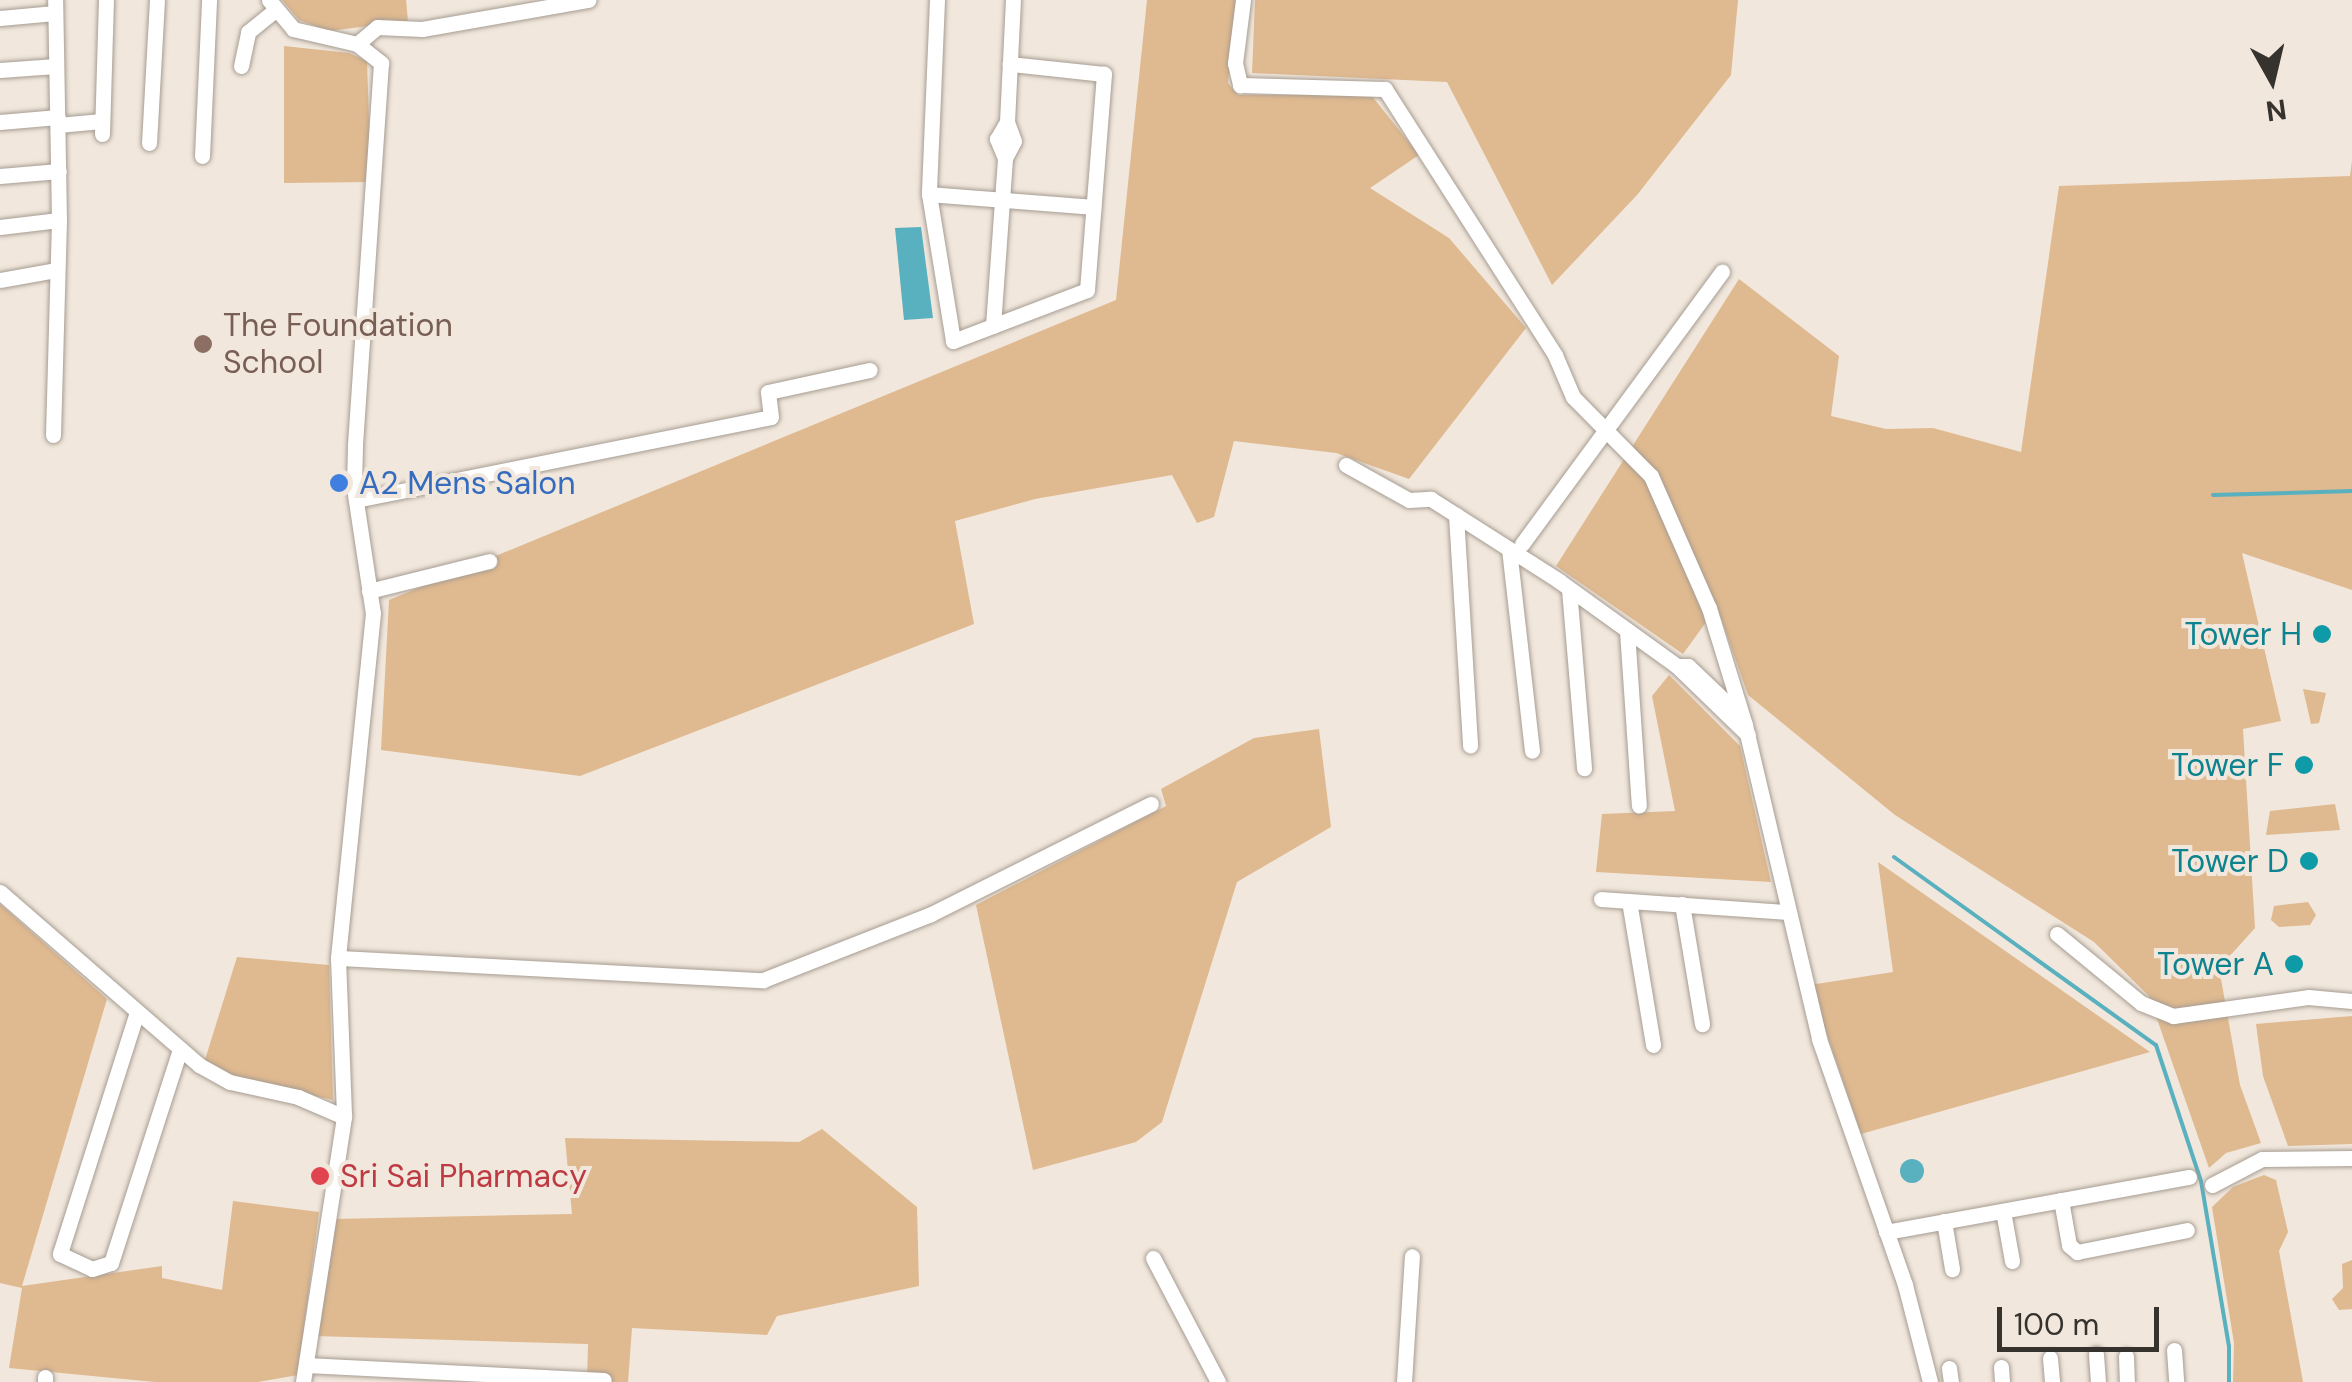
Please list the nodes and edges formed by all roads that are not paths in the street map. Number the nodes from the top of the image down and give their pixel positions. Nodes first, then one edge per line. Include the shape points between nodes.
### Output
1 (106, 0) edge
2 (157, 0) edge
3 (209, 0) edge
4 (589, 0) edge
5 (937, 0) edge
6 (1013, 0) edge
7 (1243, 0) edge
8 (272, 5) edge
9 (55, 6) edge
10 (0, 18) edge
11 (356, 44) junction
12 (1010, 64) junction
13 (56, 66) junction
14 (240, 66) dead end
15 (0, 70) edge
16 (58, 121) junction
17 (0, 122) edge
18 (149, 143) dead end
19 (202, 156) dead end
20 (59, 170) junction
21 (0, 176) edge
22 (929, 194) junction
23 (1002, 200) junction
24 (1093, 207) junction
25 (59, 220) junction
26 (0, 226) edge
27 (56, 270) junction
28 (1722, 272) dead end
29 (0, 280) edge
30 (993, 326) junction
31 (870, 370) dead end
32 (1605, 428) junction
33 (53, 435) dead end
34 (1346, 465) dead end
35 (356, 500) junction
36 (1456, 514) junction
37 (1516, 546) junction
38 (489, 562) dead end
39 (1569, 589) junction
40 (369, 591) junction
41 (1627, 631) junction
42 (1746, 727) junction
43 (1470, 746) dead end
44 (1532, 752) dead end
45 (1584, 768) dead end
46 (1151, 804) dead end
47 (1639, 806) dead end
48 (0, 892) edge
49 (1601, 899) dead end
50 (1629, 901) junction
51 (1682, 904) junction
52 (1785, 912) junction
53 (2057, 934) dead end
54 (338, 958) junction
55 (2352, 1001) edge
56 (137, 1012) junction
57 (1702, 1024) dead end
58 (1652, 1045) dead end
59 (180, 1049) junction
60 (344, 1117) junction
61 (2352, 1158) edge
62 (2189, 1177) dead end
63 (2212, 1185) dead end
64 (2061, 1200) junction
65 (2003, 1211) junction
66 (1944, 1221) junction
67 (2187, 1230) dead end
68 (1886, 1232) junction
69 (1412, 1256) dead end
70 (1153, 1258) dead end
71 (2012, 1261) dead end
72 (1952, 1269) dead end
73 (2174, 1350) dead end
74 (2096, 1354) dead end
75 (2126, 1356) dead end
76 (2050, 1358) dead end
77 (304, 1374) edge
78 (604, 1380) edge
79 (1218, 1382) edge
80 (1404, 1382) edge
81 (1930, 1382) edge
82 (2052, 1382) edge
83 (2098, 1382) edge
84 (2127, 1382) edge
85 (2176, 1382) edge

1 - 16 street via 102,127
2 - 18 street
3 - 19 street
4 - 11 street via 422,29 377,27
5 - 22 street
6 - 12 street
7 - 32 street via 1235,63 1240,84 1386,89 1555,355 1572,397
8 - 11 street via 306,36
8 - 14 street via 248,32
9 - 10 street
9 - 13 street
11 - 35 street via 380,63
12 - 23 street via 1007,122 998,140
12 - 24 street via 1104,74
13 - 15 street
13 - 16 street
16 - 17 street
16 - 20 street
20 - 21 street
20 - 25 street
22 - 23 street
22 - 30 street via 952,341
23 - 24 street
23 - 30 street
24 - 30 street via 1086,290
25 - 26 street
25 - 27 street
27 - 29 street
27 - 33 street
28 - 32 street
31 - 35 street via 768,392 771,416
32 - 37 street
32 - 42 street via 1651,476 1708,608
34 - 36 street via 1400,496 1432,498
35 - 40 street
36 - 37 street
36 - 43 street
37 - 39 street
37 - 44 street
38 - 40 street
39 - 41 street
39 - 45 street
40 - 54 street via 373,614
41 - 42 street
41 - 47 street
42 - 52 street
46 - 54 street via 931,914 763,980
48 - 56 street
49 - 50 street
50 - 51 street
50 - 58 street
51 - 52 street
51 - 57 street
52 - 68 street via 1819,1039
53 - 55 street via 2141,1004 2173,1016 2308,998
54 - 60 street
56 - 59 street
56 - 59 street via 60,1254 92,1270 111,1263
59 - 60 street via 230,1082 298,1096
60 - 77 street
61 - 63 street via 2262,1160
62 - 64 street
64 - 65 street
64 - 67 street via 2069,1245 2077,1252
65 - 66 street
65 - 71 street
66 - 68 street
66 - 72 street
68 - 81 street
69 - 80 street
70 - 79 street
73 - 85 street
74 - 83 street
75 - 84 street
76 - 82 street
77 - 78 street

